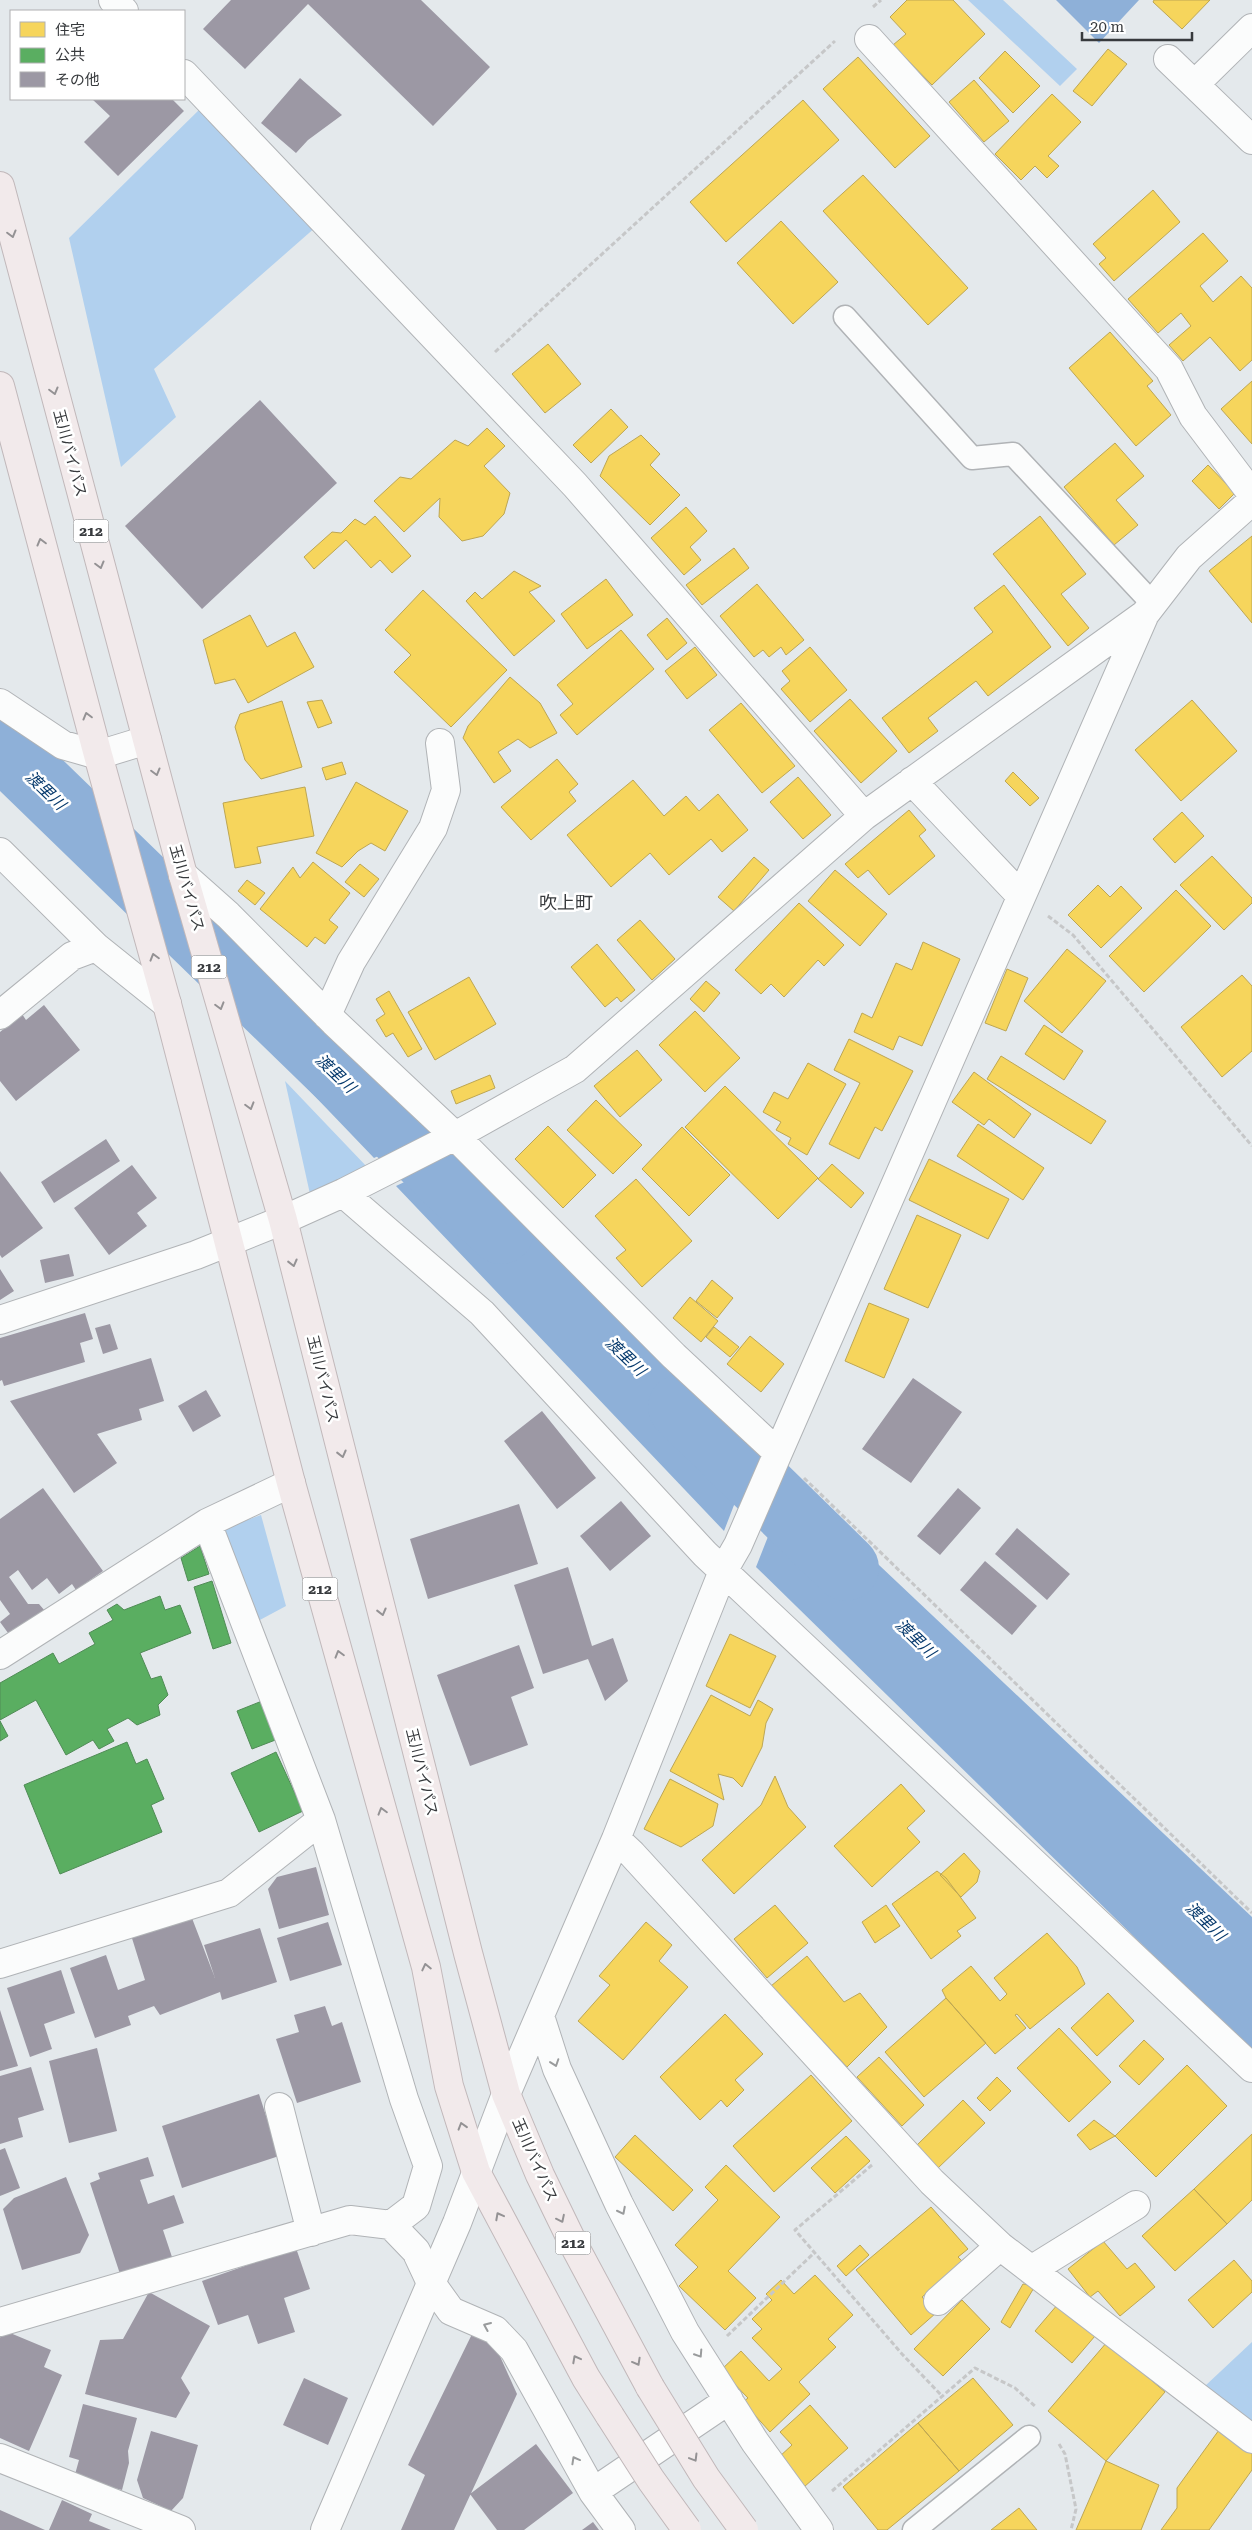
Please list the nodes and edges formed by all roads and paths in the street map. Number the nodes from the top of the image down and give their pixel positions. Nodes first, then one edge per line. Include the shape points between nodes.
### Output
1 (113, 0) edge
2 (881, 0) edge
3 (123, 10) edge
4 (868, 26) joint
5 (1252, 28) edge
6 (839, 38) dead end
7 (1168, 58) dead end
8 (185, 75) edge
9 (1195, 84) junction
10 (1252, 140) edge
11 (0, 186) edge
12 (845, 318) dead end
13 (470, 375) junction
14 (0, 386) edge
15 (1252, 494) edge
16 (1252, 501) edge
17 (1149, 609) junction
18 (0, 703) edge
19 (148, 740) junction
20 (440, 743) dead end
21 (98, 755) junction
22 (912, 781) junction
23 (864, 816) junction
24 (0, 852) edge
25 (182, 875) junction
26 (1021, 896) junction
27 (96, 947) junction
28 (167, 1004) junction
29 (0, 1015) edge
30 (327, 1015) junction
31 (455, 1136) junction
32 (1252, 1146) edge
33 (343, 1193) junction
34 (282, 1220) junction
35 (228, 1241) junction
36 (0, 1320) edge
37 (778, 1453) junction
38 (291, 1483) junction
39 (207, 1523) junction
40 (723, 1571) junction
41 (0, 1655) edge
42 (322, 1820) junction
43 (616, 1839) junction
44 (1252, 1913) edge
45 (0, 1964) edge
46 (540, 2016) junction
47 (1252, 2068) edge
48 (506, 2094) junction
49 (279, 2107) dead end
50 (896, 2145) junction
51 (476, 2172) junction
52 (1136, 2206) dead end
53 (391, 2224) junction
54 (311, 2232) junction
55 (1000, 2246) junction
56 (814, 2252) junction
57 (1031, 2270) junction
58 (431, 2283) junction
59 (938, 2301) dead end
60 (0, 2322) edge
61 (724, 2339) dead end
62 (942, 2396) junction
63 (728, 2400) junction
64 (1039, 2410) dead end
65 (1028, 2437) dead end
66 (1252, 2438) edge
67 (1057, 2440) dead end
68 (0, 2458) edge
69 (592, 2492) junction
70 (812, 2522) edge
71 (181, 2530) edge
72 (325, 2530) edge
73 (621, 2530) edge
74 (687, 2530) edge
75 (744, 2530) edge
76 (914, 2530) edge
77 (1071, 2530) edge

1 - 3 street
2 - 4 path
4 - 15 street via 1169,369 1193,416
5 - 9 street
6 - 13 path
7 - 9 street
8 - 13 street
9 - 10 street
11 -> 19 highway, 玉川バイパス / 212
12 - 17 lane via 972,458 1014,454
13 - 23 street via 575,485
21 -> 14 highway, 212
16 - 17 street via 1189,557
17 - 22 street
17 - 26 street
18 - 21 street via 63,745
19 - 21 street
19 -> 25 highway, 玉川バイパス / 212
20 - 30 street via 446,790 433,828 351,962
28 -> 21 highway, 212
22 - 23 street
22 - 26 street
23 - 31 street via 575,1069
24 - 27 street
25 - 30 street via 228,915
25 -> 34 highway, 玉川バイパス / 212
26 - 32 path via 1073,935
26 - 37 street
27 - 28 street
27 - 29 street via 72,956
28 - 35 highway, 212
30 - 31 street
31 - 33 street
31 - 37 street via 674,1356
33 - 34 street
33 - 40 street via 482,1313
34 - 35 street
34 -> 48 highway, 玉川バイパス / 212
35 - 36 street via 196,1255
35 - 38 highway, 212
37 - 40 street via 738,1545
37 - 44 path
38 - 39 street
51 -> 38 highway, 212 via 449,2086 426,1967
39 - 41 street
39 - 42 street
40 - 43 street
40 - 47 street
42 - 45 street via 229,1892
42 - 53 street via 404,2099 428,2166 416,2206
43 - 46 street
43 - 50 street
46 - 48 street
46 -> 63 street via 557,2069 619,2204 685,2332
48 - 51 street
48 -> 75 highway, 玉川バイパス / 212, bridge via 575,2247 650,2387 706,2478
49 - 54 street
50 - 55 street
50 - 56 path via 795,2230
51 - 58 street
74 -> 51 highway, 212, bridge via 586,2378
52 - 57 street
53 - 54 street via 350,2220
53 - 58 street via 416,2251
54 - 60 street
55 - 57 street
55 - 59 street
56 - 61 path
56 - 62 path
57 - 66 street
69 -> 58 street via 514,2350 495,2330 450,2311
58 - 72 street
62 - 64 path via 975,2368 1015,2388
62 - 70 path
63 - 69 street
63 - 70 street
65 - 76 lane
67 - 77 path via 1065,2454 1076,2509
68 - 71 street
69 - 73 street

